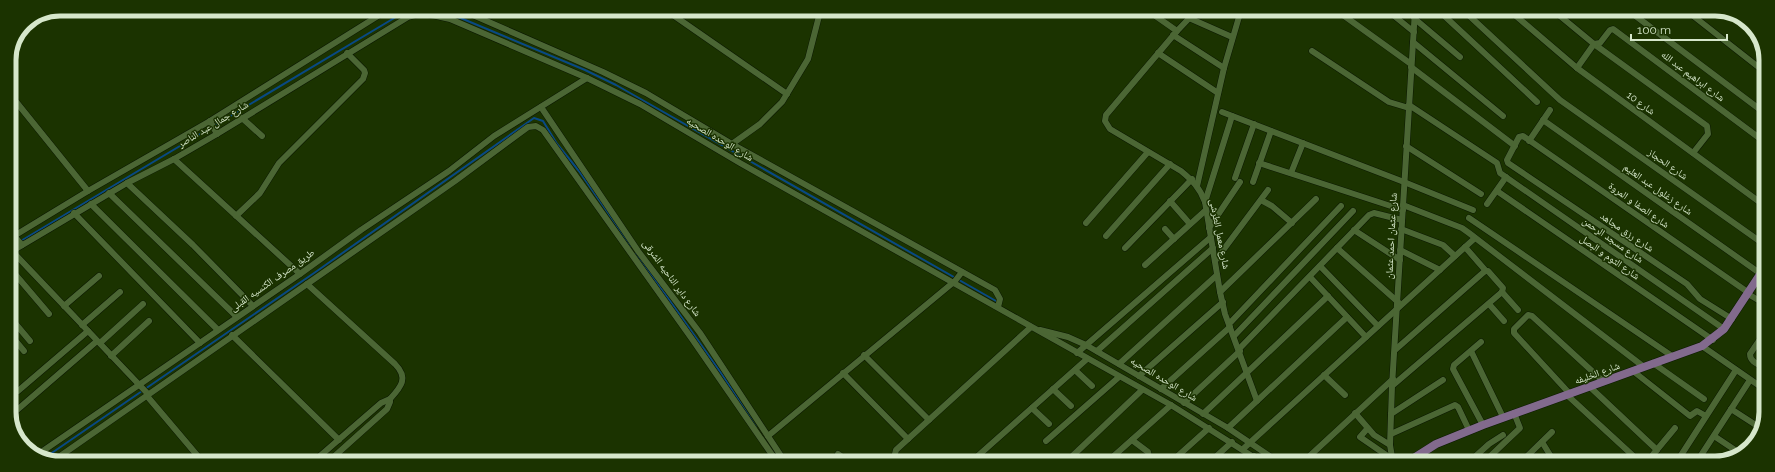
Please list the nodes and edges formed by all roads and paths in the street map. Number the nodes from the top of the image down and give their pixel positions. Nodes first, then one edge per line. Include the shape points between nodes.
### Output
1 (378, 16) edge
2 (411, 16) edge
3 (440, 16) edge
4 (476, 16) edge
5 (674, 16) edge
6 (819, 16) dead end
7 (1154, 16) edge
8 (1238, 16) edge
9 (1344, 16) edge
10 (1394, 16) edge
11 (1412, 16) edge
12 (1444, 16) edge
13 (1470, 16) edge
14 (1516, 16) edge
15 (1561, 16) edge
16 (1636, 16) edge
17 (1693, 16) edge
18 (1189, 18) joint
19 (1415, 19) junction
20 (491, 30) junction
21 (1414, 32) junction
22 (1175, 33) junction
23 (1232, 37) junction
24 (1413, 42) junction
25 (1594, 44) junction
26 (1312, 51) dead end
27 (347, 53) junction
28 (1158, 53) junction
29 (1460, 57) dead end
30 (1411, 66) junction
31 (1224, 68) junction
32 (1577, 68) junction
33 (1759, 68) edge
34 (586, 78) junction
35 (600, 78) junction
36 (1218, 92) junction
37 (787, 94) junction
38 (643, 99) junction
39 (16, 102) edge
40 (1537, 102) dead end
41 (1409, 106) junction
42 (541, 107) junction
43 (1759, 109) edge
44 (1550, 110) dead end
45 (1222, 112) dead end
46 (1232, 116) junction
47 (1503, 116) dead end
48 (242, 118) junction
49 (1543, 120) junction
50 (518, 121) junction
51 (210, 122) junction
52 (1254, 124) junction
53 (525, 130) junction
54 (1271, 131) junction
55 (216, 133) junction
56 (262, 136) dead end
57 (1759, 138) edge
58 (1529, 141) junction
59 (1303, 143) junction
60 (732, 144) junction
61 (1406, 146) junction
62 (1515, 146) junction
63 (1148, 152) junction
64 (1693, 153) junction
65 (174, 159) junction
66 (1260, 163) junction
67 (1170, 164) junction
68 (1291, 173) junction
69 (1506, 177) junction
70 (1235, 178) dead end
71 (1192, 179) junction
72 (1240, 182) dead end
73 (1252, 182) dead end
74 (1404, 182) junction
75 (126, 183) junction
76 (1197, 186) junction
77 (88, 190) junction
78 (1268, 190) dead end
79 (1497, 190) junction
80 (109, 193) junction
81 (1481, 194) dead end
82 (1316, 199) dead end
83 (1261, 200) junction
84 (1170, 201) junction
85 (1205, 202) junction
86 (1759, 202) edge
87 (91, 204) junction
88 (1487, 204) dead end
89 (1341, 206) dead end
90 (1403, 207) junction
91 (1206, 210) junction
92 (1472, 210) dead end
93 (1353, 211) dead end
94 (74, 214) junction
95 (236, 216) junction
96 (1469, 218) dead end
97 (1402, 220) junction
98 (1086, 223) dead end
99 (1292, 223) junction
100 (1190, 224) junction
101 (1209, 228) junction
102 (1165, 229) dead end
103 (1401, 229) junction
104 (1354, 230) junction
105 (1106, 236) dead end
106 (1211, 237) junction
107 (1475, 238) junction
108 (16, 239) edge
109 (1174, 239) junction
110 (18, 241) junction
111 (1759, 241) edge
112 (16, 244) edge
113 (1465, 247) junction
114 (1125, 248) dead end
115 (1213, 248) junction
116 (1337, 248) junction
117 (1400, 250) junction
118 (1455, 256) junction
119 (16, 257) edge
120 (1400, 260) junction
121 (1215, 261) junction
122 (1145, 265) dead end
123 (1320, 266) junction
124 (1759, 266) edge
125 (1440, 270) junction
126 (1486, 271) junction
127 (300, 274) junction
128 (16, 275) edge
129 (1217, 275) junction
130 (99, 276) dead end
131 (1759, 276) edge
132 (1310, 277) junction
133 (957, 278) junction
134 (307, 284) junction
135 (120, 292) dead end
136 (1220, 292) junction
137 (1502, 292) junction
138 (1748, 293) junction
139 (1328, 296) junction
140 (1759, 300) edge
141 (1223, 302) junction
142 (143, 304) dead end
143 (1489, 304) junction
144 (1398, 305) junction
145 (64, 306) junction
146 (253, 306) junction
147 (998, 307) junction
148 (1518, 310) dead end
149 (49, 314) dead end
150 (1347, 317) junction
151 (237, 318) junction
152 (1732, 319) junction
153 (149, 321) dead end
154 (1504, 321) dead end
155 (16, 324) edge
156 (82, 325) junction
157 (1230, 326) junction
158 (1378, 326) junction
159 (1031, 327) junction
160 (1724, 329) junction
161 (218, 330) junction
162 (88, 331) junction
163 (232, 335) junction
164 (1234, 336) junction
165 (1366, 337) junction
166 (1712, 340) junction
167 (16, 341) edge
168 (30, 341) dead end
169 (1759, 341) edge
170 (99, 342) junction
171 (202, 342) junction
172 (1481, 342) dead end
173 (1086, 345) junction
174 (1702, 346) junction
175 (24, 350) dead end
176 (212, 350) junction
177 (1240, 350) junction
178 (1395, 350) junction
179 (1096, 351) junction
180 (1471, 351) junction
181 (1077, 353) junction
182 (864, 355) junction
183 (111, 356) junction
184 (1672, 356) junction
185 (1087, 358) junction
186 (1653, 363) junction
187 (1119, 364) junction
188 (1759, 364) edge
189 (1644, 366) junction
190 (1075, 370) junction
191 (1736, 370) junction
192 (1633, 371) junction
193 (1247, 372) junction
194 (843, 373) junction
195 (1324, 375) junction
196 (1139, 376) junction
197 (1119, 377) junction
198 (1443, 380) dead end
199 (1750, 380) junction
200 (1393, 382) junction
201 (1604, 382) junction
202 (139, 385) junction
203 (1092, 386) dead end
204 (1759, 386) edge
205 (1590, 387) junction
206 (1053, 389) junction
207 (1161, 389) junction
208 (1142, 390) junction
209 (18, 391) dead end
210 (1168, 393) junction
211 (1569, 394) junction
212 (148, 395) junction
213 (1345, 395) dead end
214 (390, 399) junction
215 (1704, 399) dead end
216 (1163, 401) junction
217 (1257, 401) junction
218 (1184, 403) junction
219 (1171, 405) junction
220 (1071, 406) dead end
221 (1032, 408) junction
222 (1731, 409) junction
223 (17, 410) dead end
224 (1355, 413) junction
225 (1514, 413) junction
226 (1203, 414) junction
227 (1391, 414) junction
228 (1706, 416) junction
229 (1503, 417) junction
230 (929, 420) junction
231 (1049, 424) dead end
232 (1483, 425) junction
233 (1757, 426) edge
234 (1209, 428) junction
235 (1228, 428) junction
236 (1675, 428) dead end
237 (1367, 429) junction
238 (1469, 430) junction
239 (1552, 432) dead end
240 (1391, 434) junction
241 (1503, 435) dead end
242 (768, 436) junction
243 (1714, 436) junction
244 (908, 439) junction
245 (339, 440) junction
246 (1132, 440) junction
247 (1046, 441) dead end
248 (1232, 442) junction
249 (1542, 442) junction
250 (1250, 443) junction
251 (1390, 445) junction
252 (1243, 449) junction
253 (1658, 450) junction
254 (1736, 451) edge
255 (42, 452) edge
256 (838, 454) dead end
257 (60, 456) edge
258 (197, 456) edge
259 (321, 456) edge
260 (335, 456) edge
261 (773, 456) edge
262 (781, 456) edge
263 (841, 456) edge
264 (894, 456) edge
265 (978, 456) edge
266 (1072, 456) edge
267 (1114, 456) edge
268 (1149, 456) edge
269 (1179, 456) edge
270 (1217, 456) edge
271 (1254, 456) edge
272 (1270, 456) edge
273 (1309, 456) edge
274 (1385, 456) edge
275 (1391, 456) edge
276 (1417, 456) edge
277 (1476, 456) edge
278 (1491, 456) edge
279 (1527, 456) edge
280 (1551, 456) edge
281 (1634, 456) edge
282 (1652, 456) edge
283 (1680, 456) edge
284 (1701, 456) edge

1 - 51 street, شارع جمال عبد الناصر
2 - 27 street, شارع جمال عبد الناصر
3 - 20 street, شارع الوحده الصحيه
4 - 20 street, شارع الوحده الصحيه
5 - 37 street
6 - 37 street via 808,59
7 - 22 street
8 - 23 street
9 - 30 street
10 - 21 street
11 - 19 street
12 - 40 street
13 - 111 street, شارع الحجاز via 1560,100
14 - 32 street, شارع 10
15 - 25 street
16 - 43 street
17 - 33 street
18 - 22 street
18 - 23 street
19 - 21 street, شارع عثمان احمد عثمان
19 - 29 street
20 - 34 street, شارع الوحده الصحيه
20 - 35 street, شارع الوحده الصحيه
21 - 24 street, شارع عثمان احمد عثمان
22 - 28 street
22 - 31 street
23 - 31 street
24 - 30 street, شارع عثمان احمد عثمان
24 - 47 street
25 - 32 street
25 - 57 street, شارع ابراهيم عبد الله via 1600,43 1613,29
25 - 64 street via 1707,126 1708,134
26 - 41 street via 1389,102
27 - 48 street, شارع جمال عبد الناصر
27 - 95 street via 364,70 363,79 279,163 260,193
28 - 36 street
28 - 63 street, شارع معمل الطرشى via 1106,115 1105,121 1107,127
30 - 41 street, شارع عثمان احمد عثمان
30 - 62 street
31 - 36 street
32 - 64 street, شارع 10
34 - 35 street, شارع الوحده الصحيه
34 - 42 street, طريق مصرف الكنسيه القبلى
35 - 38 street, شارع الوحده الصحيه
35 - 38 street, شارع الوحده الصحيه
36 - 76 street
37 - 60 street via 766,119
38 - 60 street, شارع الوحده الصحيه
38 - 133 street, شارع الوحده الصحيه via 740,163
39 - 77 street
41 - 61 street, شارع عثمان احمد عثمان
41 - 69 street, شارع مسجد الرحمن via 1497,163 1499,173
42 - 50 street, طريق مصرف الكنسيه القبلى
42 - 242 street, شارع داير الناحيه الشرقى via 638,251 700,333
44 - 49 street
45 - 46 street
46 - 52 street
46 - 85 street
48 - 55 street, شارع جمال عبد الناصر
48 - 56 street
49 - 58 street
49 - 124 street, شارع زغلول عبد العليم
50 - 53 street
50 - 127 street, طريق مصرف الكنسيه القبلى
51 - 55 street
51 - 77 street, شارع جمال عبد الناصر
52 - 54 street
52 - 70 street
53 - 134 street
53 - 261 street, شارع داير الناحيه الشرقى via 532,126 543,130
54 - 59 street
54 - 66 street
55 - 65 street, شارع جمال عبد الناصر
58 - 62 street, شارع الصفا و المروة via 1523,136
58 - 138 street, شارع الصفا و المروة
59 - 68 street
59 - 74 street
60 - 133 street, شارع الوحده الصحيه
61 - 74 street, شارع عثمان احمد عثمان
61 - 81 street
62 - 152 street, شارع رزق مجاهد via 1507,160 1509,163 1687,284 1700,299
63 - 67 street, شارع معمل الطرشى
63 - 98 street
64 - 86 street, شارع 10
65 - 75 street, شارع جمال عبد الناصر
65 - 95 street
66 - 68 street
66 - 73 street
67 - 71 street, شارع معمل الطرشى
67 - 105 street
68 - 90 street
69 - 79 street
69 - 160 street, شارع مسجد الرحمن
71 - 76 street, شارع معمل الطرشى
71 - 84 street
72 - 101 street
74 - 90 street, شارع عثمان احمد عثمان
74 - 92 street
75 - 80 street, شارع جمال عبد الناصر
75 - 146 street via 193,245
76 - 85 street, شارع معمل الطرشى
77 - 110 street, شارع جمال عبد الناصر
78 - 83 street
79 - 88 street
79 - 166 street, شارع الثوم و البصل
80 - 87 street, شارع جمال عبد الناصر
80 - 151 street
82 - 99 street
83 - 99 street
83 - 121 street
84 - 100 street
84 - 114 street
85 - 91 street, شارع معمل الطرشى
87 - 94 street, شارع جمال عبد الناصر
87 - 161 street
89 - 157 street
90 - 97 street, شارع عثمان احمد عثمان
90 - 107 street via 1462,228
91 - 100 street
91 - 101 street, شارع معمل الطرشى
93 - 164 street
94 - 110 street, شارع جمال عبد الناصر
94 - 171 street
95 - 127 street
96 - 184 street
97 - 103 street, شارع عثمان احمد عثمان
97 - 104 street via 1374,213
99 - 136 street
100 - 109 street
101 - 106 street, شارع معمل الطرشى
102 - 109 street
103 - 117 street, شارع عثمان احمد عثمان
103 - 118 street via 1443,245
104 - 116 street
104 - 120 street
106 - 115 street, شارع معمل الطرشى
106 - 173 street
107 - 113 street
107 - 189 street
108 - 110 street
109 - 122 street
110 - 112 street, شارع جمال عبد الناصر
113 - 118 street
113 - 126 street
115 - 121 street, شارع معمل الطرشى
115 - 179 street
116 - 123 street
116 - 144 street
117 - 120 street, شارع عثمان احمد عثمان
117 - 125 street
118 - 125 street
119 - 145 street
120 - 144 street, شارع عثمان احمد عثمان
121 - 129 street, شارع معمل الطرشى
123 - 132 street
123 - 158 street
125 - 144 street
126 - 137 street via 1504,288
126 - 178 street
127 - 146 street, طريق مصرف الكنسيه القبلى
128 - 149 street
129 - 136 street, شارع معمل الطرشى
129 - 187 street
130 - 145 street
131 - 138 main road, شارع الخليفه
132 - 139 street
132 - 177 street
133 - 147 street, شارع الوحده الصحيه
133 - 147 street, شارع الوحده الصحيه via 995,290 1000,299
133 - 182 street
134 - 163 street
134 - 214 street via 400,369 400,388
135 - 156 street
136 - 141 street, شارع معمل الطرشى
137 - 143 street
137 - 148 street
138 - 140 street, شارع الصفا و المروة
138 - 152 main road, شارع الخليفه
139 - 150 street
139 - 193 street
141 - 157 street, شارع معمل الطرشى
141 - 196 street
142 - 170 street
143 - 154 street
143 - 200 street
144 - 158 street
144 - 178 street, شارع عثمان احمد عثمان
145 - 156 street
146 - 151 street, طريق مصرف الكنسيه القبلى
147 - 159 street, شارع الوحده الصحيه
150 - 165 street
150 - 217 street
151 - 161 street, طريق مصرف الكنسيه القبلى
152 - 160 main road, شارع الخليفه
153 - 183 street
155 - 168 street
156 - 162 street
157 - 164 street, شارع معمل الطرشى
157 - 207 street
158 - 165 street
159 - 173 street, شارع الوحده الصحيه via 1068,337
159 - 181 street, شارع الوحده الصحيه
159 - 230 street
160 - 166 main road, شارع الخليفه
161 - 171 street, طريق مصرف الكنسيه القبلى
162 - 170 street
162 - 209 street
163 - 176 street
163 - 245 street
164 - 177 street, شارع معمل الطرشى
165 - 195 street
166 - 174 main road, شارع الخليفه
167 - 175 street
169 - 188 street via 1750,356
170 - 183 street
170 - 223 street
171 - 176 street
171 - 202 street, طريق مصرف الكنسيه القبلى
172 - 180 street
173 - 179 street, شارع الوحده الصحيه
173 - 181 street
174 - 184 main road, شارع الخليفه
174 - 191 street
176 - 212 street
177 - 193 street, شارع معمل الطرشى
177 - 218 street
178 - 200 street, شارع عثمان احمد عثمان
179 - 187 street, شارع الوحده الصحيه
180 - 229 street
180 - 232 street via 1454,366 1453,370
181 - 185 street, شارع الوحده الصحيه
182 - 194 street
182 - 230 street
183 - 202 street
184 - 186 main road, شارع الخليفه
185 - 190 street
185 - 197 street, شارع الوحده الصحيه
186 - 189 main road, شارع الخليفه
186 - 215 street
187 - 196 street, شارع الوحده الصحيه
189 - 192 main road, شارع الخليفه
190 - 203 street
190 - 206 street
191 - 199 street
191 - 228 street
192 - 201 main road, شارع الخليفه
192 - 228 street via 1690,416 1696,411
193 - 217 street, شارع معمل الطرشى
193 - 226 street
194 - 242 street
194 - 244 street
195 - 213 street
195 - 250 street
196 - 207 street, شارع الوحده الصحيه
197 - 208 street, شارع الوحده الصحيه
197 - 247 street
198 - 227 street
199 - 204 street
199 - 222 street
200 - 224 street
200 - 227 street, شارع عثمان احمد عثمان
201 - 205 main road, شارع الخليفه
201 - 211 street via 1532,316 1527,316 1514,329 1514,333
202 - 212 street
202 - 255 street, طريق مصرف الكنسيه القبلى
205 - 211 main road, شارع الخليفه
205 - 253 street
206 - 220 street
206 - 221 street
207 - 210 street, شارع الوحده الصحيه
208 - 216 street, شارع الوحده الصحيه
208 - 266 street
210 - 216 street
210 - 218 street, شارع الوحده الصحيه
211 - 225 main road, شارع الخليفه
211 - 281 street
212 - 257 street
212 - 258 street
214 - 245 street via 381,403
214 - 260 street via 387,409
216 - 219 street, شارع الوحده الصحيه
217 - 235 street
218 - 226 street, شارع الوحده الصحيه
219 - 234 street, شارع الوحده الصحيه
219 - 246 street
221 - 231 street
221 - 265 street
222 - 233 street
222 - 243 street
224 - 237 street
224 - 273 street
225 - 229 main road, شارع الخليفه
225 - 278 street via 1520,428
226 - 235 street, شارع الوحده الصحيه
227 - 240 street, شارع عثمان احمد عثمان
228 - 283 street
229 - 232 main road, شارع الخليفه
230 - 244 street
232 - 238 main road, شارع الخليفه
234 - 248 street, شارع الوحده الصحيه
234 - 269 street
235 - 250 street, شارع الوحده الصحيه
236 - 253 street
237 - 251 street
237 - 274 street via 1360,438
238 - 240 street via 1458,407 1455,406
238 - 276 main road, شارع الخليفه via 1432,446
239 - 249 street
240 - 251 street, شارع عثمان احمد عثمان
241 - 277 street
242 - 262 street, شارع داير الناحيه الشرقى
243 - 254 street
243 - 284 street
244 - 264 street via 896,450
245 - 259 street
246 - 267 street
246 - 268 street via 1148,452
248 - 252 street, شارع الوحده الصحيه
248 - 270 street
249 - 279 street
249 - 280 street
250 - 252 street
250 - 272 street, شارع الوحده الصحيه
251 - 275 street, شارع عثمان احمد عثمان
252 - 271 street, شارع الوحده الصحيه
253 - 282 street
256 - 263 street

